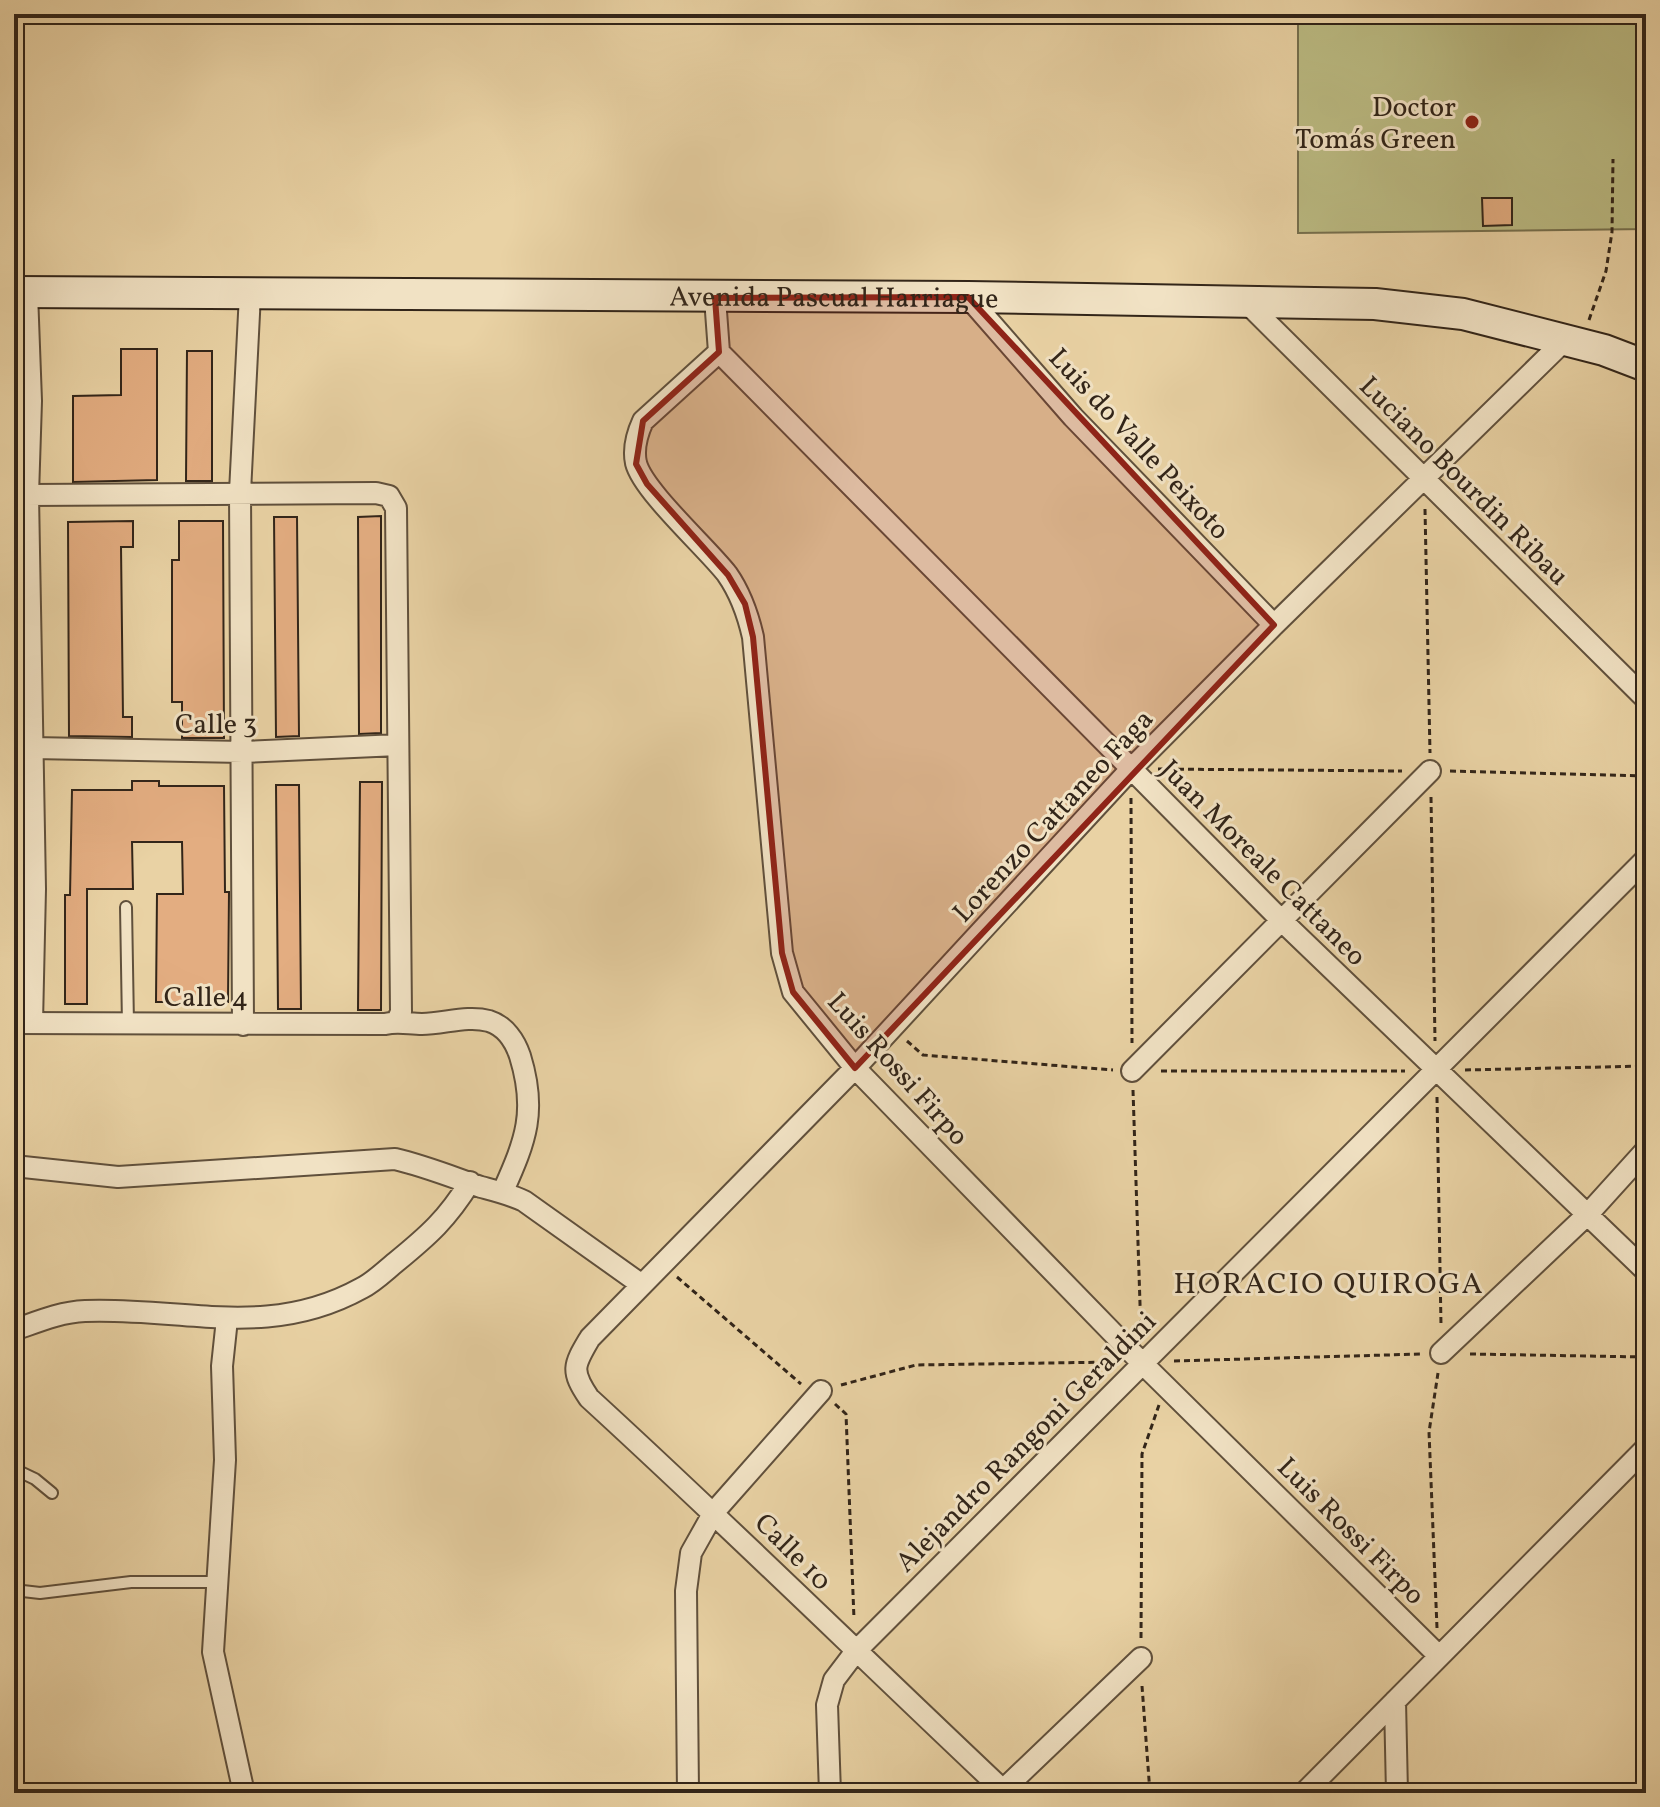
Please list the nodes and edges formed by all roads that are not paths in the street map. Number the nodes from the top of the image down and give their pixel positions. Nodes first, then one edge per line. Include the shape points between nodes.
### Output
1 (20, 292) edge
2 (250, 294) junction
3 (968, 297) junction
4 (715, 298) junction
5 (1245, 301) junction
6 (1569, 341) junction
7 (719, 352) junction
8 (1646, 366) edge
9 (22, 401) edge
10 (1424, 477) junction
11 (240, 492) junction
12 (28, 495) junction
13 (21, 558) edge
14 (1274, 625) junction
15 (1646, 699) edge
16 (398, 745) junction
17 (33, 748) junction
18 (243, 752) junction
19 (1131, 769) junction
20 (1430, 771) road end
21 (24, 791) edge
22 (1646, 859) edge
23 (14, 889) edge
24 (35, 889) junction
25 (126, 907) dead end
26 (1281, 920) junction
27 (397, 1021) junction
28 (23, 1023) edge
29 (128, 1024) junction
30 (243, 1025) junction
31 (855, 1068) junction
32 (1132, 1071) road end
33 (1436, 1071) junction
34 (1646, 1150) edge
35 (14, 1166) edge
36 (470, 1182) junction
37 (503, 1191) junction
38 (1589, 1213) junction
39 (1646, 1271) edge
40 (642, 1285) junction
41 (227, 1319) junction
42 (14, 1330) edge
43 (590, 1338) joint
44 (1441, 1353) road end
45 (1141, 1362) junction
46 (821, 1391) road end
47 (1646, 1448) edge
48 (14, 1469) edge
49 (52, 1493) dead end
50 (714, 1512) junction
51 (219, 1582) junction
52 (14, 1590) edge
53 (856, 1651) junction
54 (1438, 1655) junction
55 (1141, 1658) road end
56 (1395, 1701) junction
57 (1005, 1792) edge
58 (244, 1793) edge
59 (688, 1793) edge
60 (830, 1793) edge
61 (1304, 1793) edge
62 (1397, 1793) edge

1 - 2 street, Avenida Pascual Harriague
1 - 9 street
2 - 4 street, Avenida Pascual Harriague
2 - 11 street
3 - 4 street, Avenida Pascual Harriague
3 - 5 street, Avenida Pascual Harriague
3 - 14 street, Luis do Valle Peixoto via 1073,417
4 - 7 street
5 - 6 street, Avenida Pascual Harriague via 1375,304 1463,314
5 - 10 street, Luciano Bourdin Ribau
6 - 8 street, Avenida Pascual Harriague
6 - 10 street, Lorenzo Cattaneo Faga
7 - 19 street, Juan Moreale Cattaneo
7 - 31 street, Luis Rossi Firpo via 643,421 636,436 636,464 647,484 728,575 745,604 753,637 782,953 793,992
9 - 12 street
10 - 14 street, Lorenzo Cattaneo Faga
10 - 15 street, Luciano Bourdin Ribau
11 - 12 street
11 - 16 street via 389,496 396,508
11 - 18 street
12 - 13 street
13 - 17 street
14 - 19 street, Lorenzo Cattaneo Faga
16 - 18 street, Calle 3
16 - 27 street
17 - 18 street, Calle 3
17 - 21 street
18 - 30 street
19 - 26 street, Juan Moreale Cattaneo
19 - 31 street, Lorenzo Cattaneo Faga
20 - 26 street
21 - 24 street
22 - 33 street, Alejandro Rangoni Geraldini
23 - 24 lane
24 - 28 street
25 - 29 lane
26 - 32 street
26 - 33 street, Juan Moreale Cattaneo
27 - 30 street, Calle 4
27 - 37 street, Calle 4 via 490,1021 510,1036 530,1098 520,1151
28 - 29 street, Calle 4
29 - 30 street, Calle 4
31 - 40 street, Lorenzo Cattaneo Faga
31 - 45 street, Luis Rossi Firpo
33 - 38 street, Juan Moreale Cattaneo
33 - 45 street, Alejandro Rangoni Geraldini
34 - 38 street
35 - 36 street via 118,1177 395,1159
36 - 37 street
36 - 41 street via 434,1231 364,1287 321,1307 280,1317
37 - 40 street
38 - 39 street, Juan Moreale Cattaneo
38 - 44 street
40 - 43 street, Lorenzo Cattaneo Faga
41 - 42 street via 83,1311
41 - 51 street
43 - 50 street, Calle 10 via 576,1362 576,1378 589,1398
45 - 53 street, Alejandro Rangoni Geraldini
45 - 54 street, Luis Rossi Firpo
46 - 50 street
47 - 54 street
48 - 49 lane
50 - 53 street, Calle 10
50 - 59 street via 691,1553 686,1591
51 - 52 lane via 131,1582 40,1593
51 - 58 street via 213,1652
53 - 57 street, Calle 10
53 - 60 street, Alejandro Rangoni Geraldini via 834,1680 827,1705
54 - 56 street
55 - 57 street
56 - 61 street
56 - 62 street

